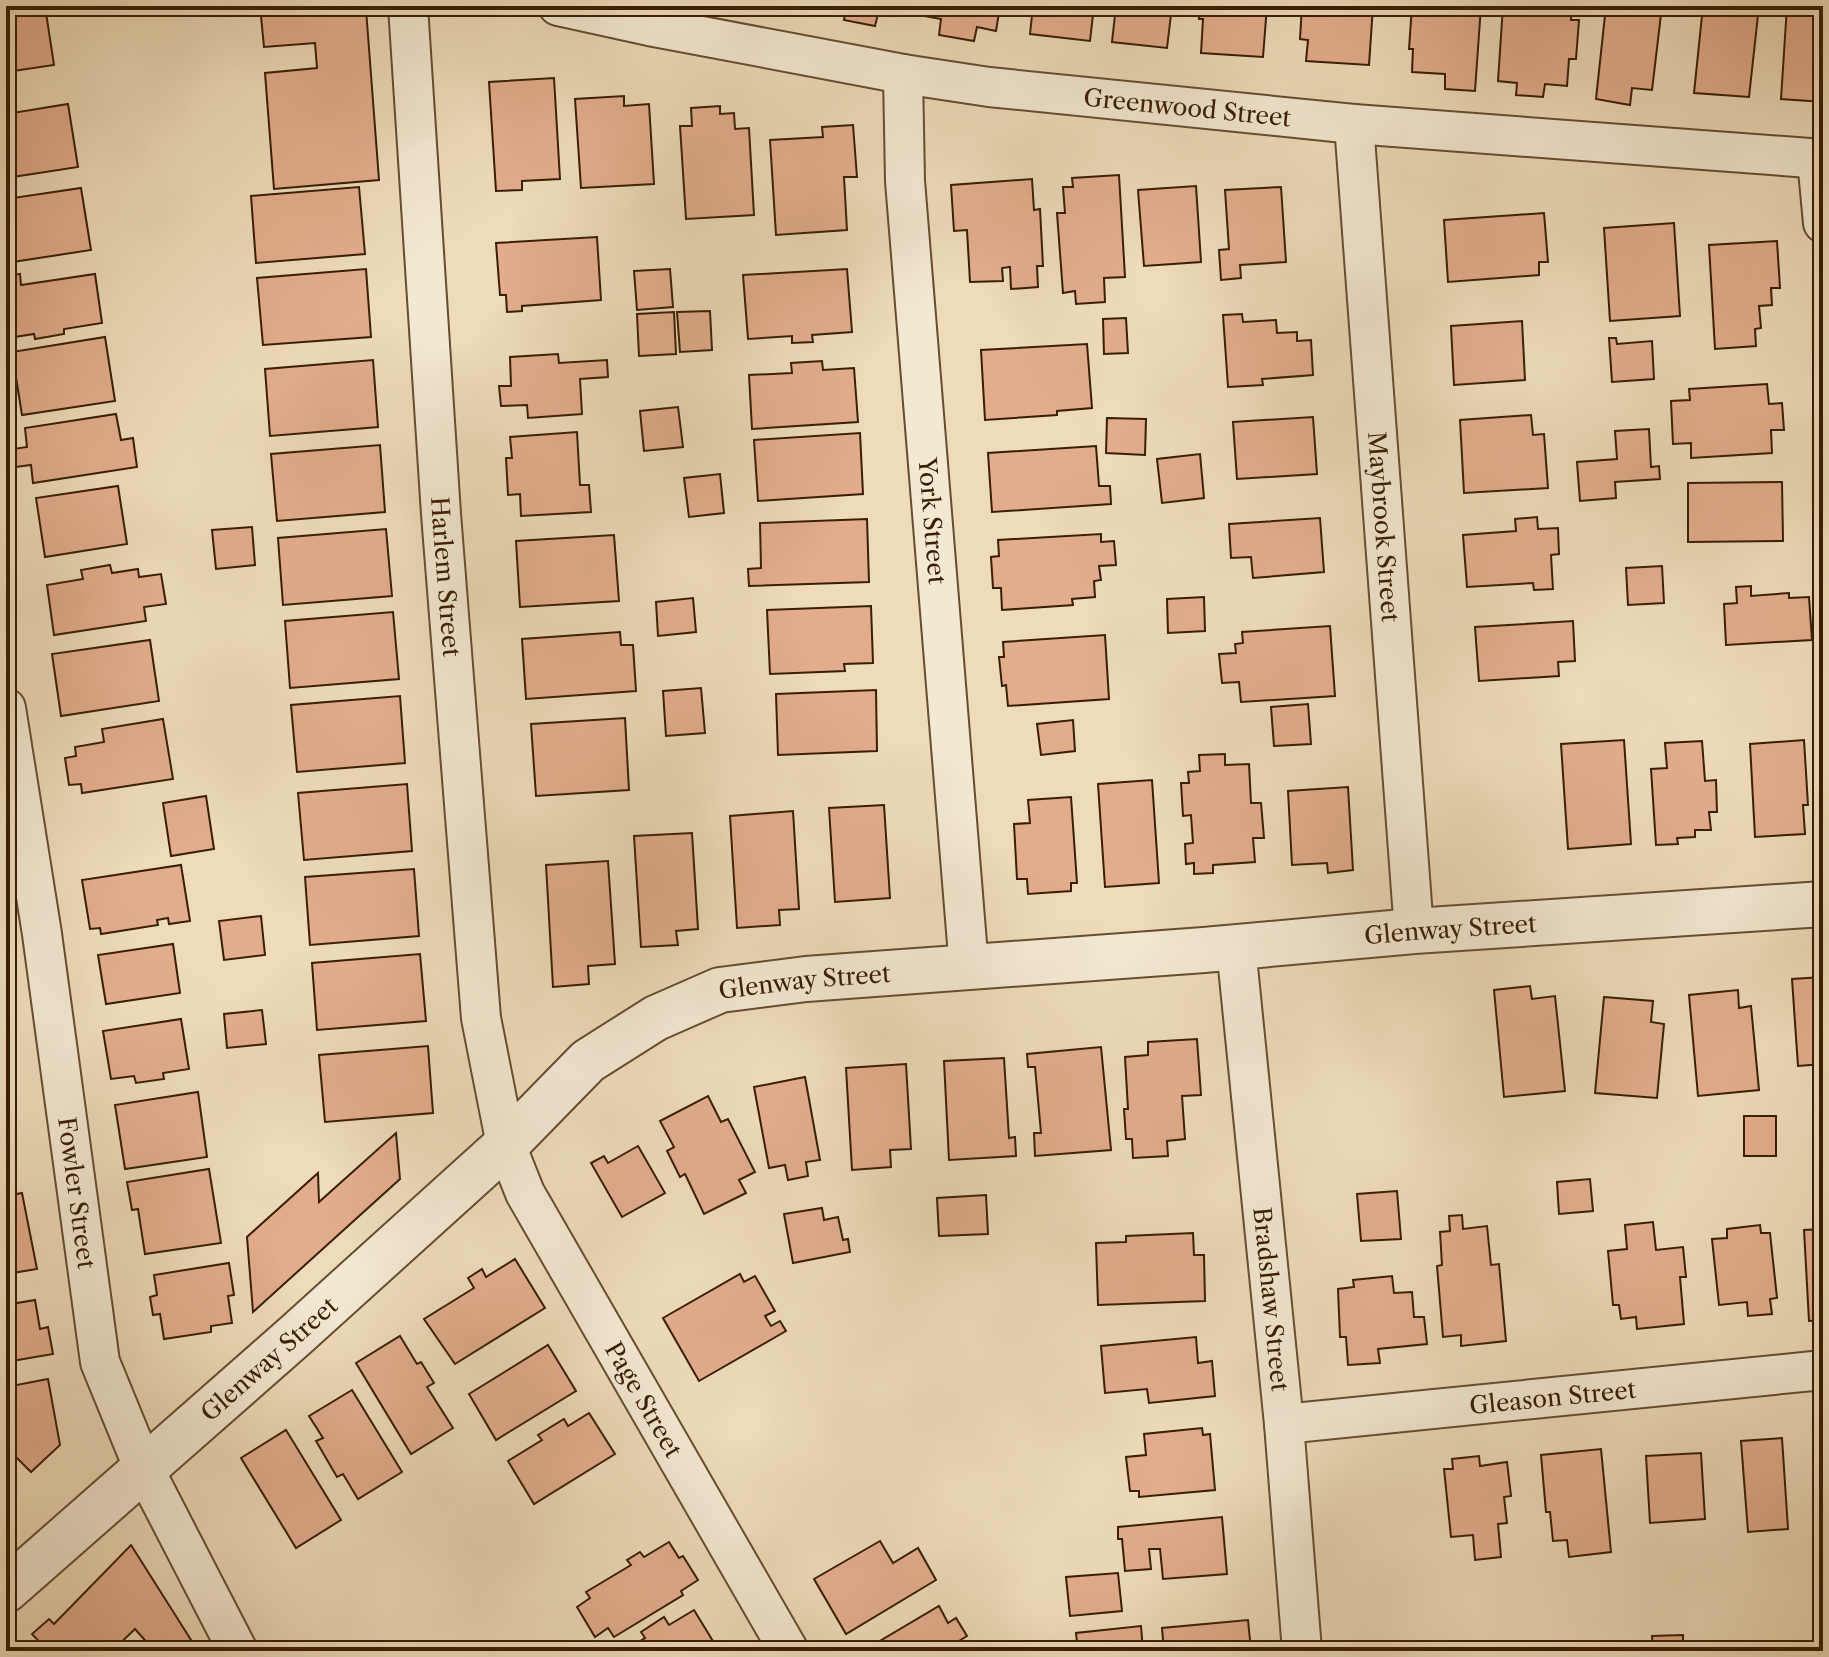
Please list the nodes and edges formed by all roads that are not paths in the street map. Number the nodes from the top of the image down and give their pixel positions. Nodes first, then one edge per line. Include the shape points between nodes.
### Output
1 (408, 6) edge
2 (558, 6) edge
3 (903, 74) junction
4 (1354, 124) junction
5 (1820, 159) edge
6 (1823, 223) edge
7 (6, 708) edge
8 (1823, 904) edge
9 (1414, 931) junction
10 (1236, 947) junction
11 (969, 968) junction
12 (506, 1145) junction
13 (1823, 1370) edge
14 (1284, 1424) junction
15 (143, 1467) junction
16 (6, 1590) edge
17 (238, 1651) edge
18 (789, 1651) edge
19 (1302, 1651) edge

1 - 12 street, Harlem Street via 481,1018
2 - 3 street, Greenwood Street
3 - 4 street, Greenwood Street
3 - 11 street, York Street via 905,181
4 - 5 street, Greenwood Street
4 - 9 street, Maybrook Street
5 - 6 street
7 - 15 street, Fowler Street via 100,1362
8 - 9 street, Glenway Street
9 - 10 street, Glenway Street
10 - 11 street, Glenway Street
10 - 14 street, Bradshaw Street
11 - 12 street, Glenway Street via 720,990 656,1018 588,1061
12 - 15 street, Glenway Street
12 - 18 street, Page Street via 525,1193
13 - 14 street, Gleason Street
14 - 19 street, Bradshaw Street
15 - 16 street, Glenway Street
15 - 17 street, Fowler Street

